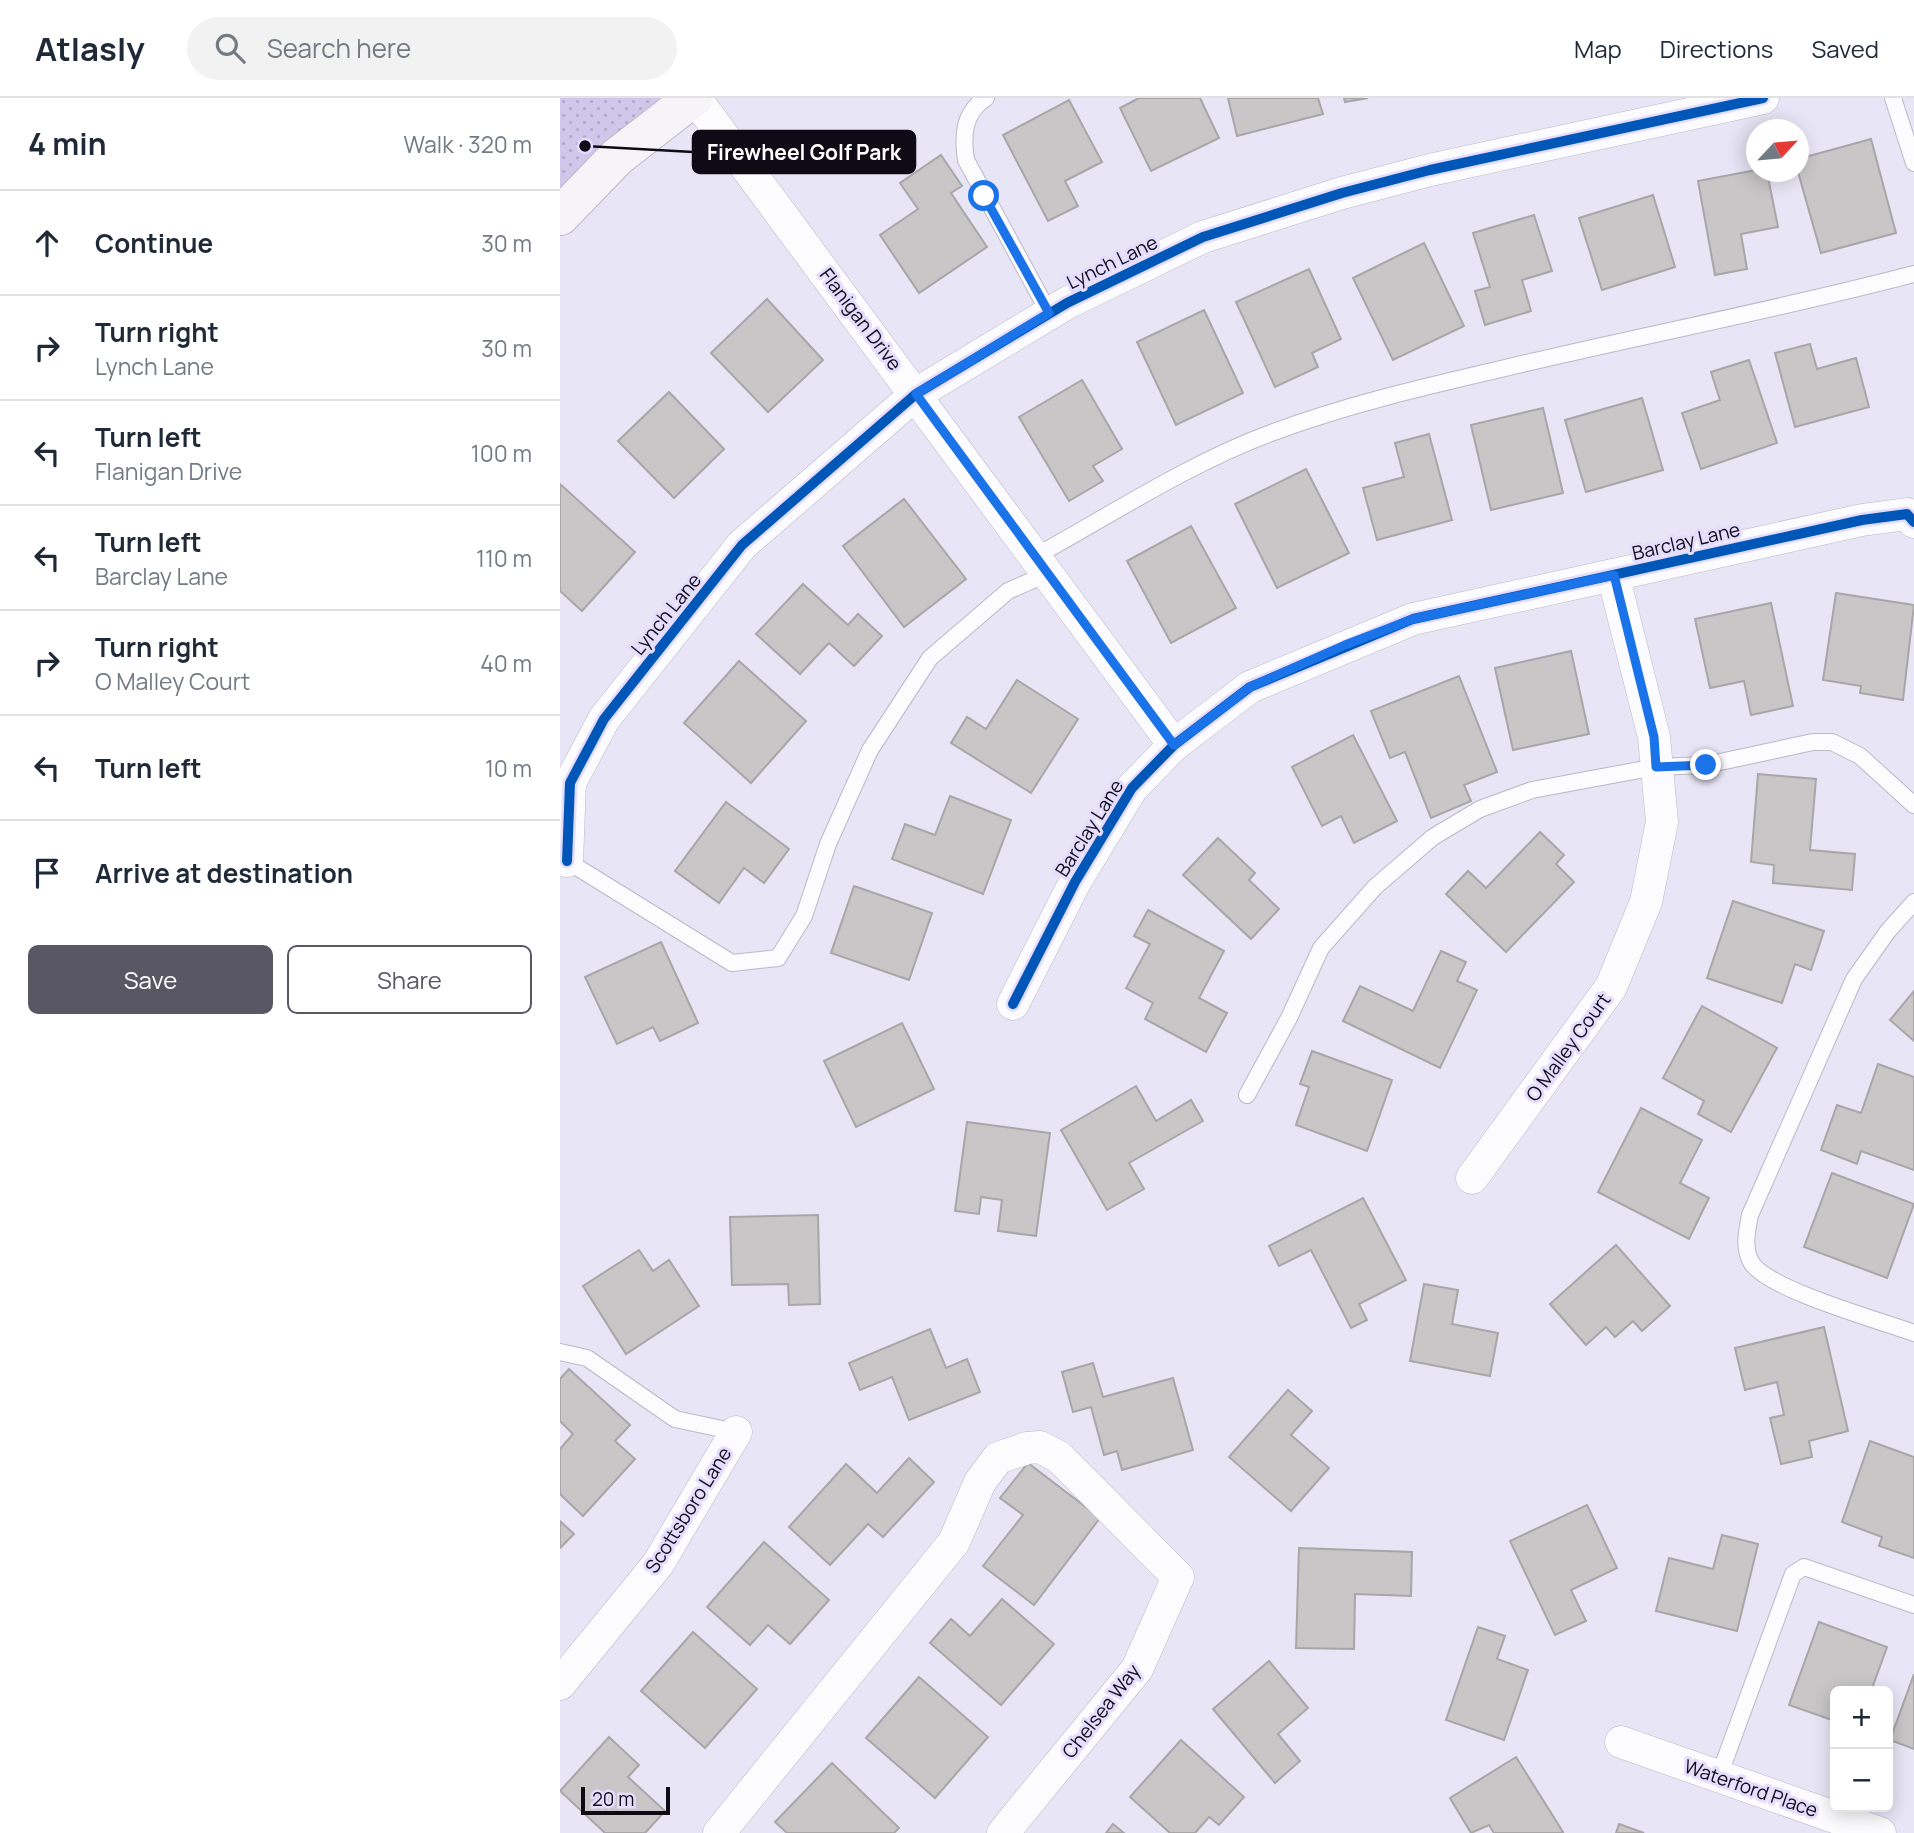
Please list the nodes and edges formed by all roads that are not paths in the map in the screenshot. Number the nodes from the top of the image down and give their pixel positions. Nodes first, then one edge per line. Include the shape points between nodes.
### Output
1 (694, 98) edge
2 (986, 98) edge
3 (1763, 98) edge
4 (1893, 98) edge
5 (1914, 163) edge
6 (560, 216) edge
7 (1914, 274) edge
8 (1049, 313) junction
9 (916, 394) junction
10 (1914, 522) edge
11 (1043, 565) junction
12 (1614, 575) junction
13 (1174, 745) junction
14 (1656, 767) junction
15 (1914, 805) edge
16 (567, 861) joint
17 (1914, 902) edge
18 (1013, 1003) dead end
19 (1247, 1095) dead end
20 (1472, 1178) dead end
21 (1914, 1333) edge
22 (560, 1352) edge
23 (736, 1432) joint
24 (1914, 1605) edge
25 (560, 1685) edge
26 (1621, 1742) dead end
27 (1719, 1776) junction
28 (719, 1833) edge
29 (1003, 1833) edge
30 (1880, 1833) edge

1 - 6 main road via 617,158
1 - 9 street, Flanigan Drive
2 - 8 lane via 973,106 962,136 966,160
3 - 8 street, Lynch Lane via 1342,193 1203,237
4 - 5 lane
7 - 11 lane via 1343,409 1246,445 1165,484
8 - 9 street, Lynch Lane
9 - 11 street, Flanigan Drive
9 - 16 street, Lynch Lane via 743,545 604,719 570,783
10 - 12 street, Barclay Lane via 1907,514 1862,520
11 - 13 street, Flanigan Drive
11 - 16 lane via 930,658 870,750 828,844 804,916 778,958 732,963
12 - 13 street, Barclay Lane via 1413,619 1345,645 1250,687
12 - 14 street, O Malley Court via 1654,737
13 - 18 street, Barclay Lane via 1132,788 1075,882
14 - 15 lane via 1706,765 1832,742 1860,756
14 - 19 lane via 1532,790 1480,809 1433,837 1375,887 1321,948
14 - 20 street, O Malley Court via 1662,822 1646,902 1611,987
17 - 21 lane via 1854,979 1750,1215 1745,1236 1753,1265 1781,1286
22 - 23 lane via 587,1358 676,1419
23 - 25 street, Scottsboro Lane via 658,1564
24 - 27 lane via 1804,1567 1793,1574
26 - 27 street, Waterford Place
27 - 30 street, Waterford Place
28 - 29 street, Chelsea Way via 954,1542 980,1482 998,1458 1040,1447 1059,1457 1178,1577 1137,1669

